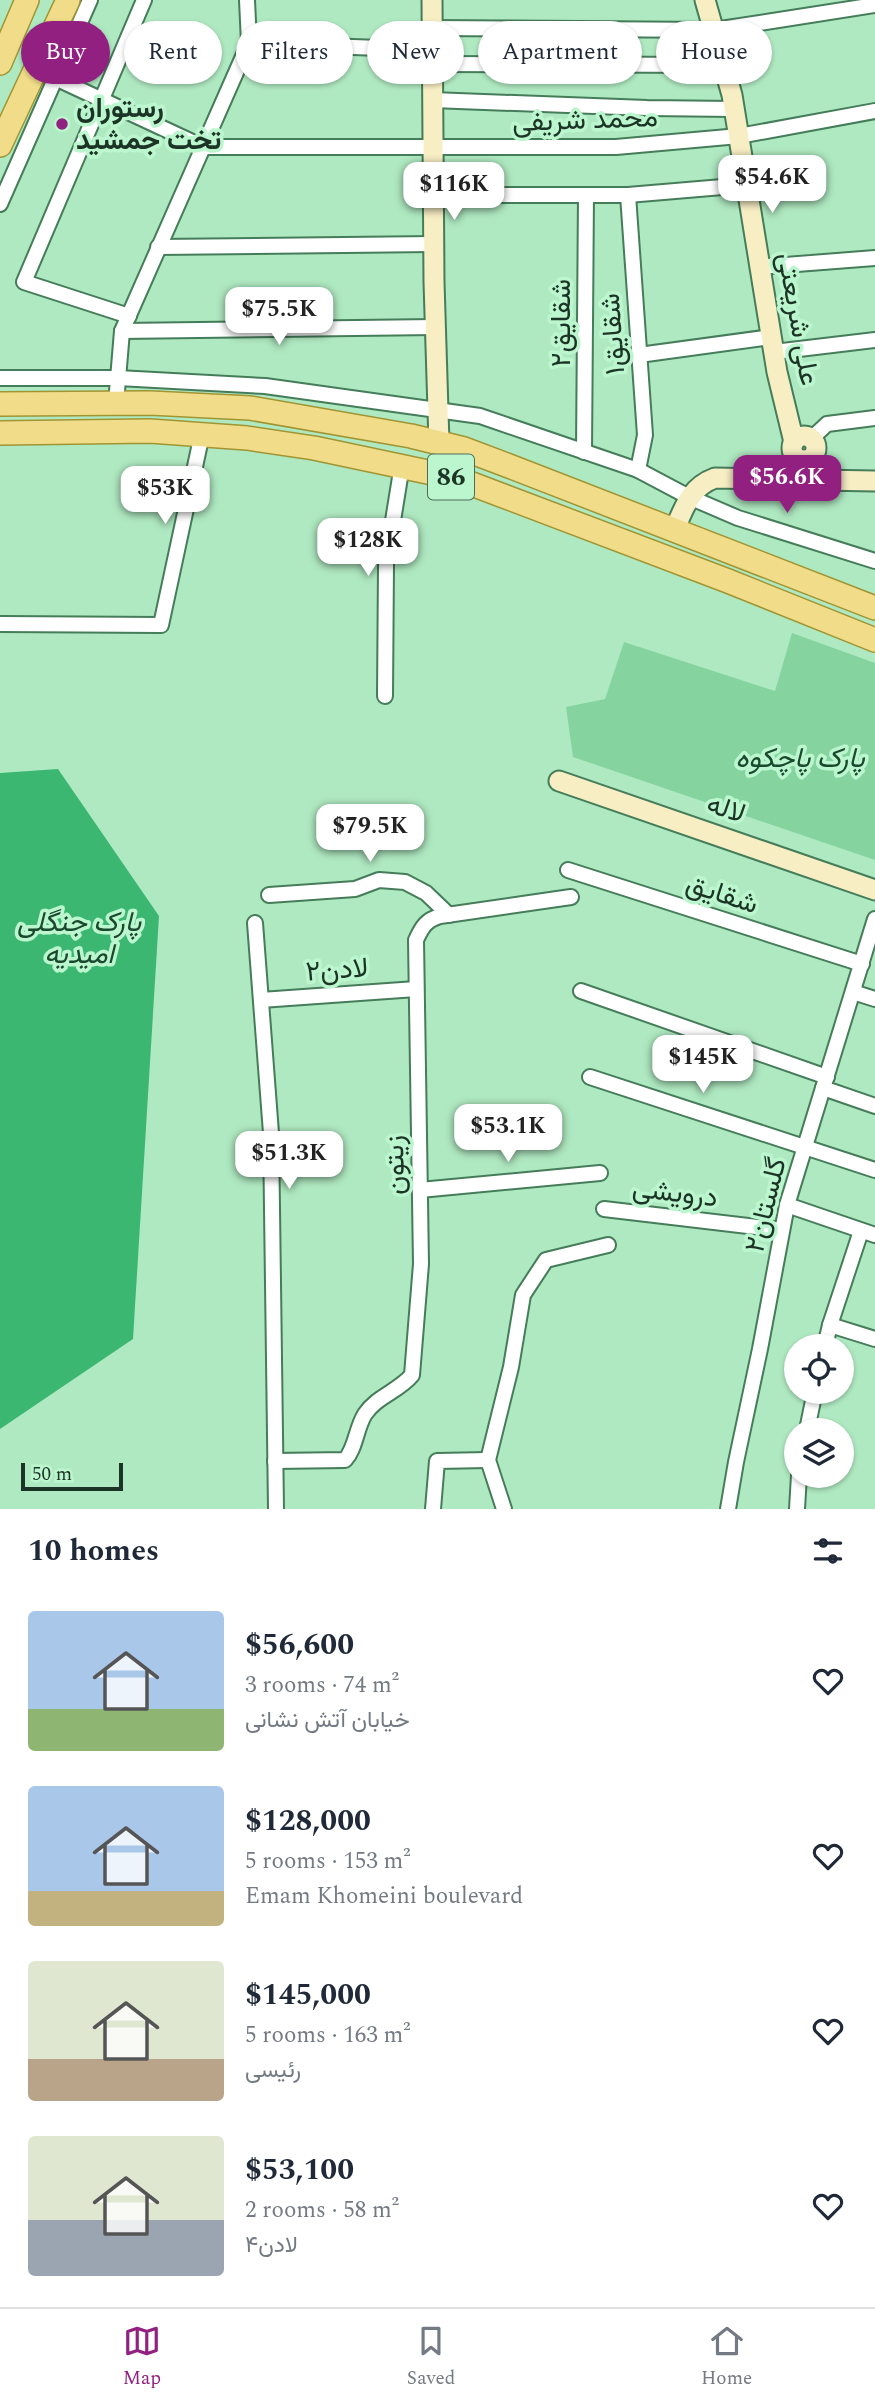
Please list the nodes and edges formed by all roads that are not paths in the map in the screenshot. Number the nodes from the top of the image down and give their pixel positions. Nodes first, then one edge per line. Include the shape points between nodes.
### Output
1 (68, 0) edge
2 (90, 0) edge
3 (144, 0) edge
4 (432, 0) edge
5 (705, 0) edge
6 (245, 1) edge
7 (25, 4) edge
8 (875, 5) edge
9 (62, 21) edge
10 (77, 21) edge
11 (247, 21) edge
12 (431, 21) edge
13 (711, 21) edge
14 (771, 21) edge
15 (464, 28) edge
16 (656, 30) edge
17 (464, 58) edge
18 (0, 63) edge
19 (656, 63) edge
20 (236, 72) edge
21 (39, 84) edge
22 (42, 84) edge
23 (70, 84) edge
24 (432, 84) edge
25 (728, 84) edge
26 (102, 99) junction
27 (432, 100) junction
28 (734, 109) junction
29 (875, 111) edge
30 (738, 136) junction
31 (0, 145) edge
32 (203, 147) junction
33 (433, 148) junction
34 (747, 185) junction
35 (433, 195) junction
36 (586, 195) junction
37 (628, 195) junction
38 (0, 204) edge
39 (434, 244) junction
40 (158, 247) junction
41 (875, 258) edge
42 (760, 267) junction
43 (128, 316) junction
44 (436, 327) junction
45 (122, 331) junction
46 (875, 340) edge
47 (773, 345) junction
48 (639, 355) junction
49 (0, 378) edge
50 (118, 378) junction
51 (116, 403) junction
52 (0, 404) edge
53 (439, 410) junction
54 (875, 418) edge
55 (0, 433) edge
56 (202, 434) junction
57 (439, 443) junction
58 (803, 449) junction
59 (584, 452) junction
60 (402, 465) junction
61 (638, 470) junction
62 (770, 478) junction
63 (833, 480) junction
64 (875, 481) edge
65 (689, 497) junction
66 (674, 531) junction
67 (664, 556) junction
68 (875, 561) edge
69 (875, 608) edge
70 (0, 624) edge
71 (875, 640) edge
72 (385, 696) dead end
73 (559, 781) dead end
74 (568, 870) dead end
75 (875, 890) edge
76 (269, 895) dead end
77 (571, 897) dead end
78 (449, 915) junction
79 (875, 919) edge
80 (255, 923) dead end
81 (862, 964) junction
82 (416, 989) junction
83 (581, 991) dead end
84 (853, 992) junction
85 (875, 999) edge
86 (261, 1000) junction
87 (590, 1077) dead end
88 (825, 1082) junction
89 (875, 1107) edge
90 (805, 1147) junction
91 (875, 1170) edge
92 (600, 1172) dead end
93 (420, 1189) junction
94 (787, 1205) junction
95 (604, 1209) dead end
96 (782, 1230) junction
97 (868, 1233) edge
98 (608, 1245) dead end
99 (830, 1325) junction
100 (828, 1334) edge
101 (875, 1339) edge
102 (488, 1460) junction
103 (275, 1461) junction
104 (798, 1488) edge
105 (276, 1509) edge
106 (433, 1509) edge
107 (504, 1509) edge
108 (728, 1509) edge
109 (797, 1509) edge

1 - 9 main road
2 - 10 street
3 - 26 street
4 - 12 street
5 - 13 street, علی شریعتی
6 - 11 street
7 - 18 main road
8 - 14 street
15 - 16 street
17 - 19 street
20 - 32 street
21 - 31 main road
22 - 38 street
23 - 26 street
24 - 27 street
25 - 28 street, علی شریعتی
26 - 32 street
26 - 43 street via 24,282
27 - 28 street
27 - 33 street
28 - 30 street, علی شریعتی
29 - 30 street, محمد شریفی
30 - 33 street, محمد شریفی via 616,147
30 - 34 street, علی شریعتی
32 - 33 street, محمد شریفی
32 - 40 street
33 - 35 street
34 - 37 street
34 - 42 street, علی شریعتی
35 - 36 street
35 - 39 street
36 - 37 street
36 - 59 street, شقایق۲
37 - 48 street, شقایق۱
39 - 40 street
39 - 44 street
40 - 43 street
41 - 42 street
42 - 47 street, علی شریعتی
43 - 45 street
44 - 45 street
44 - 53 street
45 - 50 street
46 - 47 street
47 - 48 street
47 - 58 street, علی شریعتی
48 - 61 street, شقایق۱ via 645,435
49 - 50 street
50 - 51 street
50 - 53 street via 265,386
51 - 52 main road, 86
51 - 57 main road, 86 via 250,408
53 - 57 street
53 - 59 street via 480,416
54 - 58 street via 827,424
55 - 56 main road, 86
56 - 60 main road, 86
56 - 70 street via 162,625
57 - 66 main road, 86
58 - 62 street
58 - 63 street
59 - 61 street
60 - 67 main road, 86 via 456,478
60 - 72 street via 386,564
61 - 65 street
62 - 63 street
62 - 65 street via 715,478
63 - 64 street
65 - 66 street
65 - 68 street via 738,518
66 - 67 main road
66 - 69 main road, 86
67 - 71 main road, 86
73 - 75 street, لاله
74 - 81 street, شقایق
76 - 78 street via 355,889 379,880 405,882 426,893
77 - 78 street, زیتون
78 - 82 street, زیتون via 430,919 416,940
79 - 81 street, گلستان۲
80 - 86 street
81 - 84 street, گلستان۲
82 - 86 street, لادن۲
82 - 93 street, زیتون
83 - 88 street
84 - 85 street
84 - 88 street, گلستان۲
86 - 103 street via 271,1133
87 - 90 street
88 - 89 street
88 - 90 street, گلستان۲
90 - 91 street
90 - 94 street, گلستان۲
92 - 93 street
93 - 103 street, زیتون via 421,1264 412,1375 366,1412 345,1460
94 - 96 street, گلستان۲
94 - 97 street
95 - 96 street, درویشی
96 - 108 street, گلستان۲
97 - 99 street
98 - 102 street via 546,1260 523,1295 512,1367
99 - 100 street
99 - 101 street
102 - 106 street via 437,1461
102 - 107 street
103 - 105 street
104 - 109 street

